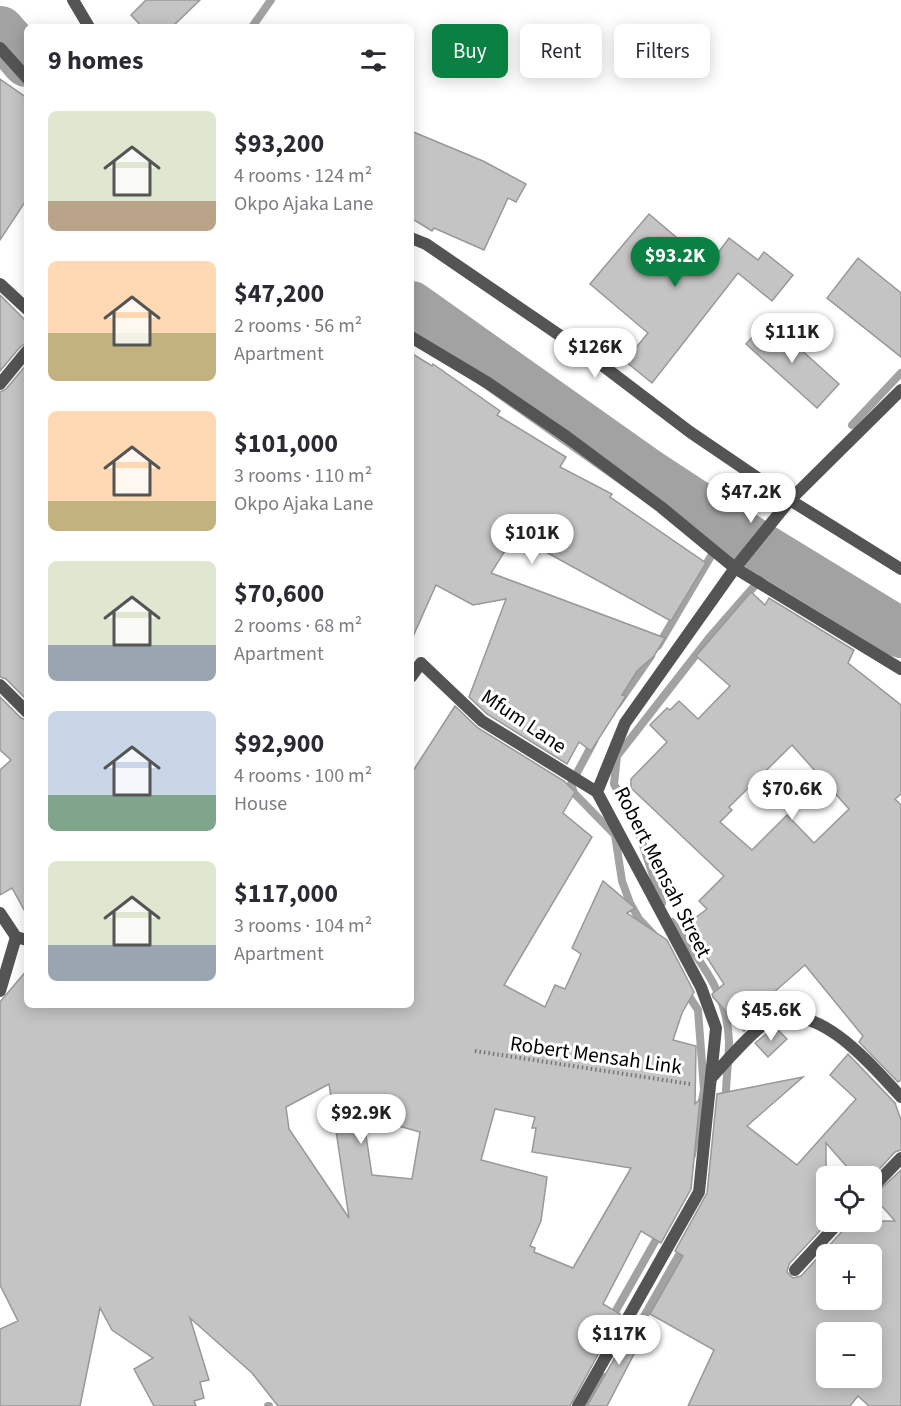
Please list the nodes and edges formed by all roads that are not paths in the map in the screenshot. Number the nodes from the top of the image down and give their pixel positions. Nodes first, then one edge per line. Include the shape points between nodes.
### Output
1 (73, 0) edge
2 (87, 24) edge
3 (0, 48) edge
4 (24, 75) edge
5 (414, 239) edge
6 (0, 284) edge
7 (24, 306) edge
8 (414, 339) edge
9 (24, 355) edge
10 (0, 384) edge
11 (901, 390) edge
12 (790, 500) junction
13 (735, 568) junction
14 (901, 569) edge
15 (901, 669) edge
16 (414, 673) edge
17 (0, 685) edge
18 (24, 709) edge
19 (597, 792) junction
20 (0, 913) edge
21 (21, 939) edge
22 (0, 992) edge
23 (711, 1078) junction
24 (901, 1097) edge
25 (901, 1158) edge
26 (882, 1178) edge
27 (830, 1232) edge
28 (795, 1270) dead end
29 (578, 1406) edge

1 - 2 street
3 - 4 street
5 - 12 street via 590,356 690,432
6 - 7 street
8 - 13 street via 567,437 662,507
9 - 10 street
11 - 12 street, Robert Mensah Street
12 - 13 street, Robert Mensah Street
12 - 14 street
13 - 15 street
13 - 19 street, Robert Mensah Street via 625,723
16 - 19 street, Mfum Lane via 421,663 482,721
17 - 18 street
19 - 23 street, Robert Mensah Street via 701,987 716,1028
20 - 21 street
21 - 22 street
23 - 24 street via 772,1019 796,1016 852,1045
23 - 29 street, Robert Mensah Street via 699,1192
25 - 26 street
27 - 28 street

